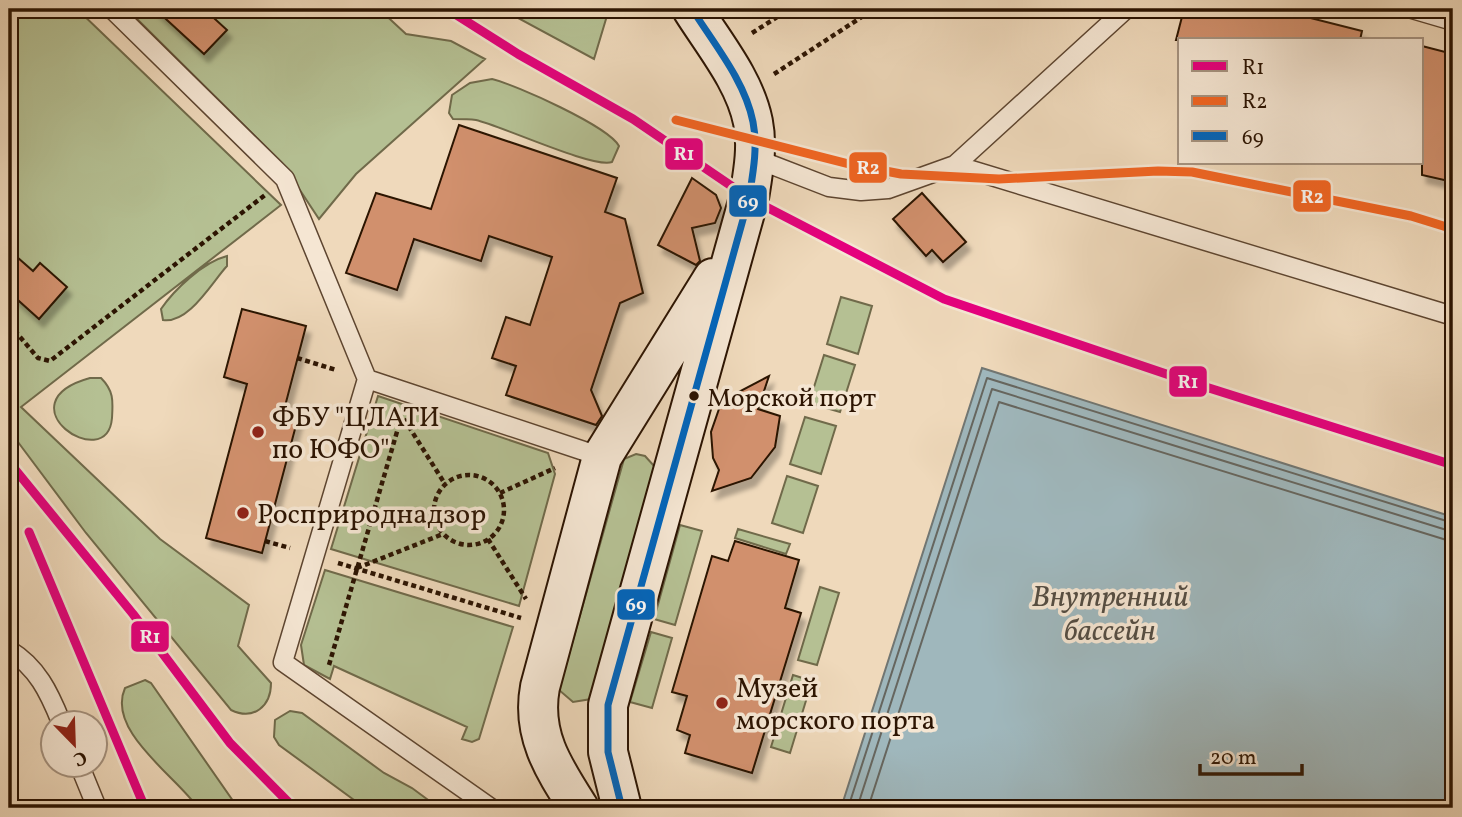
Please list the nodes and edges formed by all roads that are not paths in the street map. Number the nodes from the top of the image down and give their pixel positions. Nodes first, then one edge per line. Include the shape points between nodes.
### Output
1 (112, 9) edge
2 (692, 9) edge
3 (1126, 9) edge
4 (1412, 9) edge
5 (1453, 21) edge
6 (754, 158) junction
7 (955, 165) junction
8 (737, 240) junction
9 (1453, 316) edge
10 (368, 379) junction
11 (584, 459) junction
12 (9, 650) edge
13 (55, 708) edge
14 (84, 778) edge
15 (97, 808) edge
16 (491, 808) edge
17 (579, 808) edge
18 (622, 808) edge

1 - 10 lane via 285,179
2 - 6 street via 742,93 753,123
3 - 7 lane
4 - 5 lane
6 - 7 lane via 829,187 861,191 888,189
6 - 8 street
7 - 9 lane
8 - 11 street
8 - 18 street via 608,705 608,752
10 - 11 lane
10 - 16 lane via 283,662
11 - 17 street via 542,616 537,722 545,752
12 - 13 lane via 34,669
14 - 15 lane

